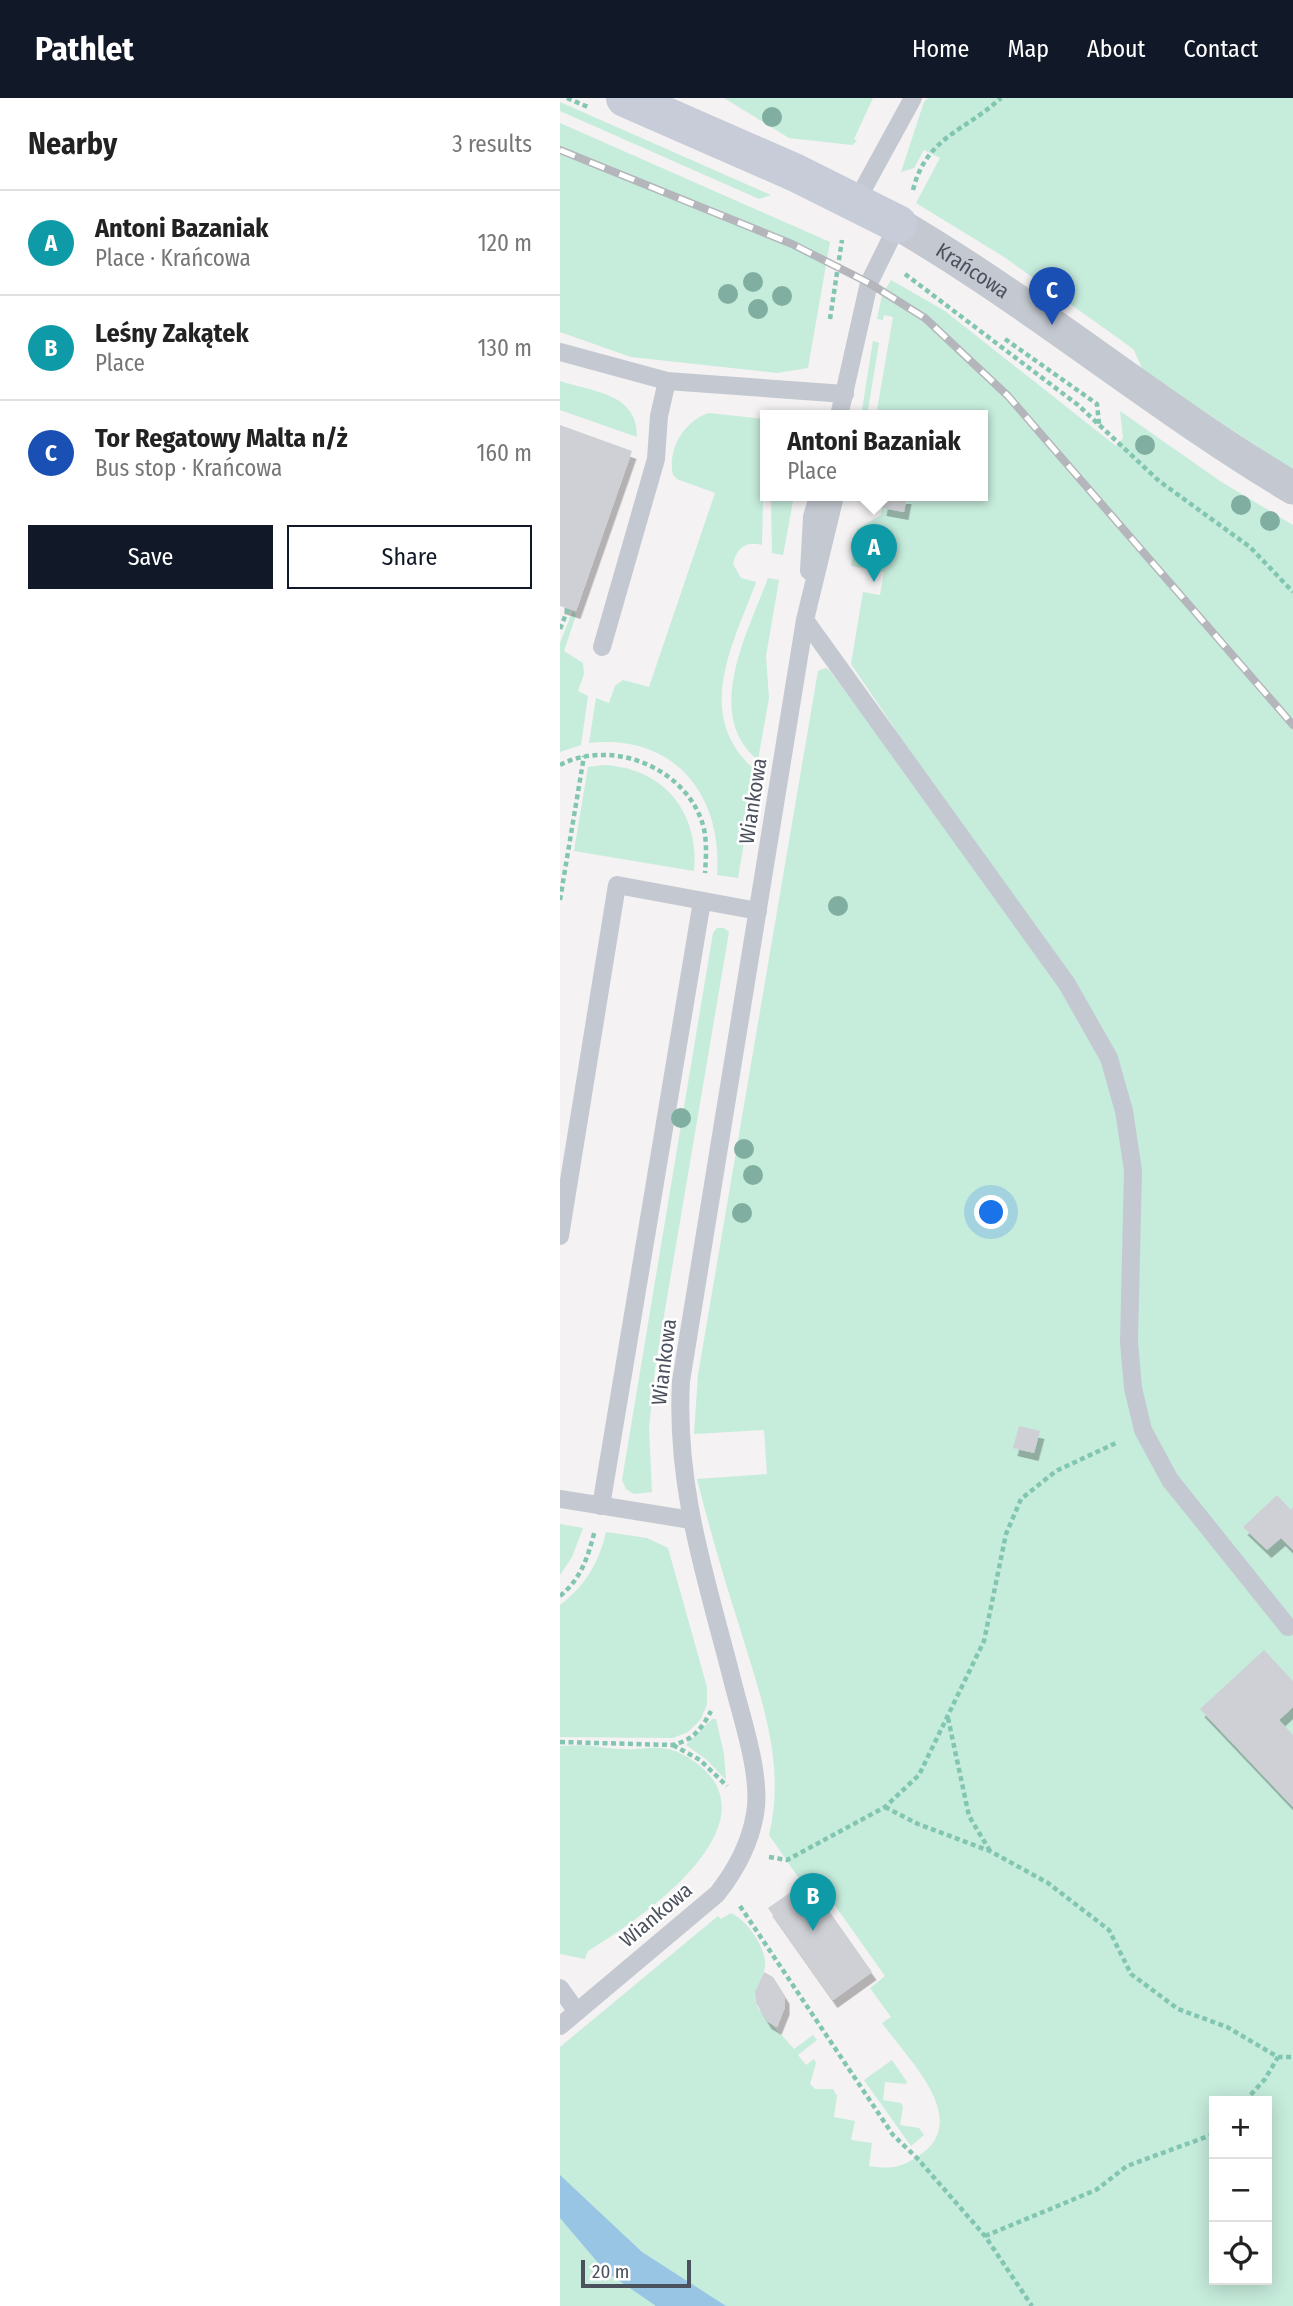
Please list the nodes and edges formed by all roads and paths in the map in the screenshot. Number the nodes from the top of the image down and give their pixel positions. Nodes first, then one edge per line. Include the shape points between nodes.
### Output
1 (625, 98) edge
2 (914, 98) edge
3 (1001, 98) edge
4 (856, 202) junction
5 (898, 224) junction
6 (902, 272) dead end
7 (560, 352) edge
8 (667, 381) junction
9 (845, 394) junction
10 (842, 410) edge
11 (1293, 488) edge
12 (817, 501) edge
13 (834, 501) edge
14 (1293, 592) edge
15 (568, 609) dead end
16 (805, 620) junction
17 (560, 629) edge
18 (602, 647) dead end
19 (584, 756) junction
20 (560, 765) edge
21 (560, 900) edge
22 (702, 901) junction
23 (758, 911) junction
24 (560, 1236) edge
25 (1143, 1430) junction
26 (560, 1499) edge
27 (601, 1506) junction
28 (691, 1520) junction
29 (560, 1596) edge
30 (1288, 1627) dead end
31 (729, 1665) junction
32 (947, 1717) junction
33 (560, 1742) edge
34 (672, 1745) junction
35 (885, 1807) junction
36 (754, 1819) junction
37 (990, 1851) junction
38 (787, 1860) dead end
39 (725, 1883) junction
40 (560, 1988) edge
41 (577, 2012) junction
42 (560, 2026) edge
43 (1278, 2057) junction
44 (1293, 2057) edge
45 (1250, 2096) edge
46 (1209, 2136) edge
47 (985, 2236) junction
48 (1032, 2306) edge

1 - 4 street, Krańcowa
2 - 4 lane
3 - 5 path via 935,145 918,170
4 - 5 street, Krańcowa
5 - 9 lane via 869,283
5 - 11 street, Krańcowa via 954,257 1173,413
6 - 14 path via 1078,405 1159,481 1250,547
7 - 8 lane
8 - 9 lane
8 - 18 lane via 656,459
9 - 10 lane
12 - 16 lane, Wiankowa
13 - 16 lane, Wiankowa
15 - 17 path
16 - 23 lane, Wiankowa
16 - 25 lane via 1067,984 1109,1058 1124,1111 1133,1170 1129,1342
19 - 20 path
19 - 21 path
19 - 22 path via 616,756 647,763 686,793 704,829
22 - 23 lane
22 - 24 lane via 617,885
22 - 27 lane
23 - 28 lane, Wiankowa via 681,1381 682,1475
25 - 30 lane via 1170,1480
25 - 32 path via 1056,1471 1021,1499 1006,1534 984,1641
26 - 27 lane
27 - 28 lane
27 - 29 path via 586,1563
28 - 31 lane, Wiankowa
31 - 34 path via 718,1700 701,1730
31 - 36 lane, Wiankowa via 752,1759
32 - 35 path via 919,1775
32 - 37 path via 969,1816
33 - 34 path
34 - 36 path via 688,1751 715,1773
35 - 37 path via 918,1825
35 - 38 path
36 - 39 lane, Wiankowa via 744,1853
37 - 43 path via 1048,1883 1109,1930 1130,1973 1178,2009 1227,2026
39 - 41 lane, Wiankowa
39 - 47 path via 893,2135
40 - 41 lane
41 - 42 lane, Wiankowa
43 - 44 path
43 - 45 path
46 - 47 path via 1127,2166 1096,2190
47 - 48 path

